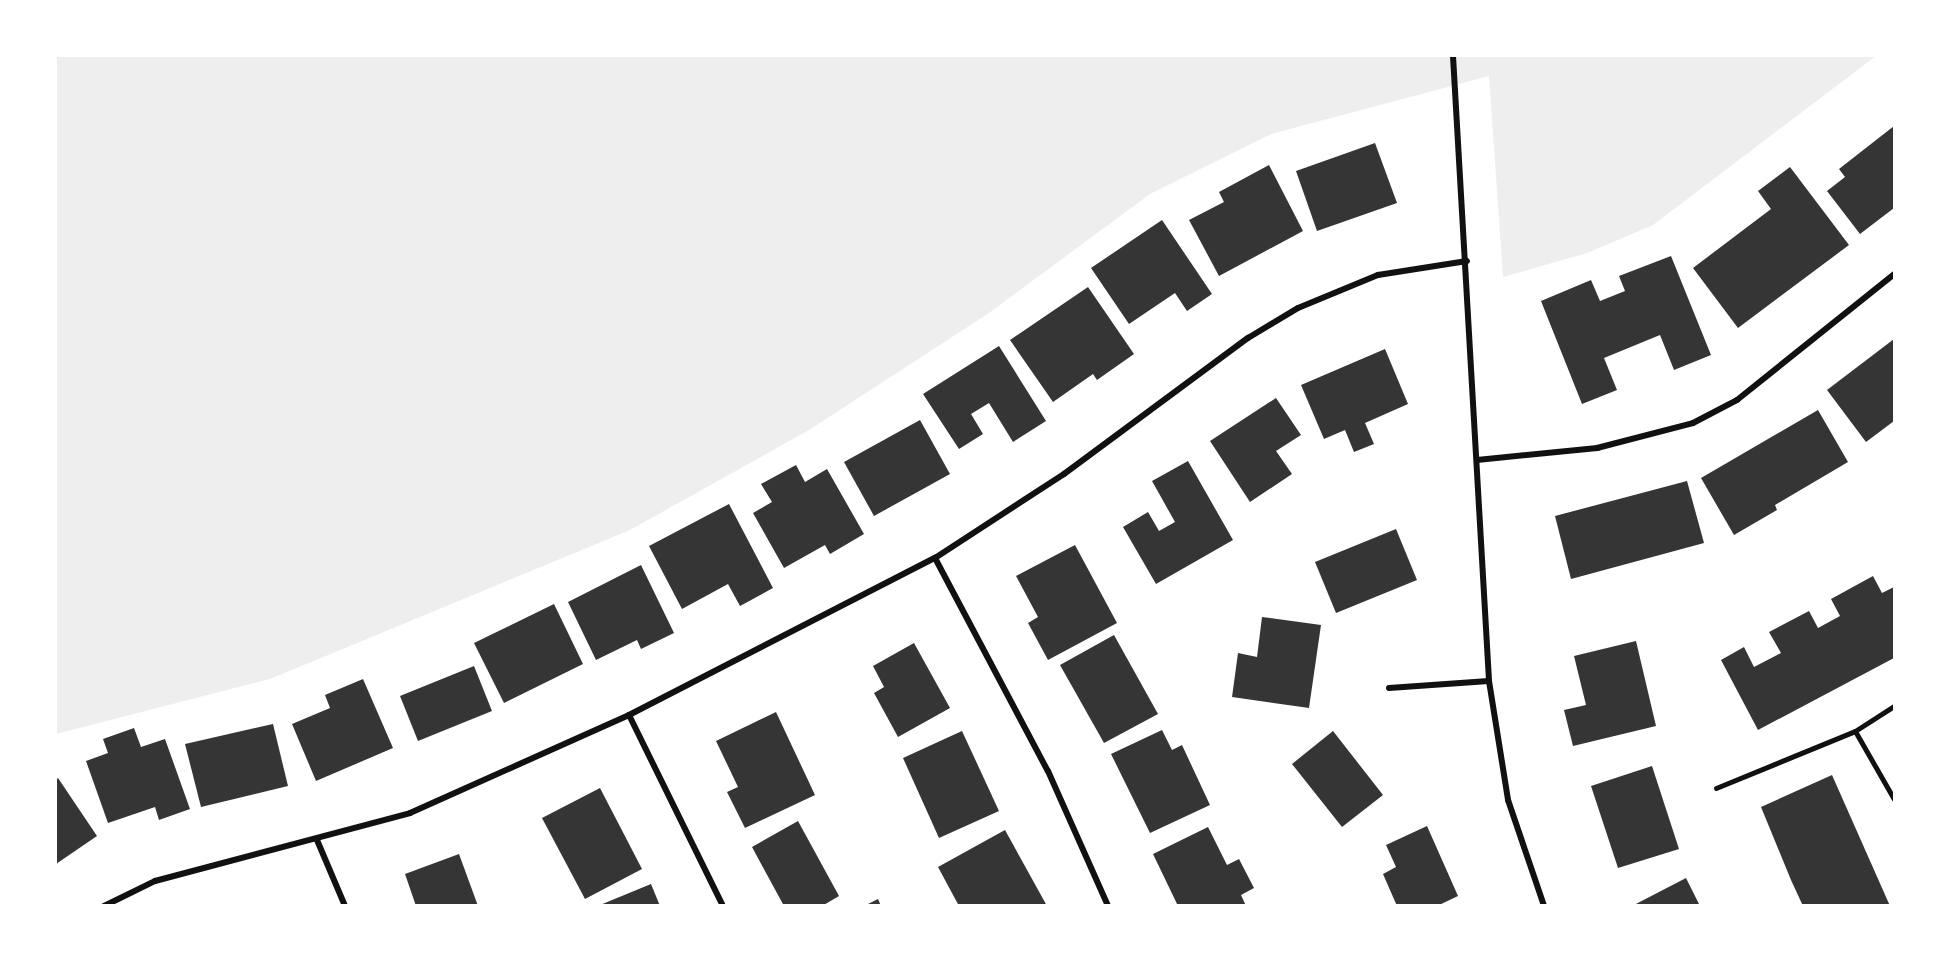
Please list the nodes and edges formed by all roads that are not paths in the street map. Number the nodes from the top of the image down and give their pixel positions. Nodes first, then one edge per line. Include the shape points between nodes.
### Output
1 (1453, 56) edge
2 (1467, 261) junction
3 (1894, 274) edge
4 (1477, 460) junction
5 (935, 558) junction
6 (1489, 681) junction
7 (1389, 688) dead end
8 (1894, 706) edge
9 (629, 715) junction
10 (1855, 731) junction
11 (1716, 788) dead end
12 (1894, 800) edge
13 (317, 840) junction
14 (104, 906) edge
15 (345, 906) edge
16 (723, 906) edge
17 (1108, 906) edge
18 (1544, 906) edge

1 - 2 street
2 - 4 street
2 - 5 street via 1378,276 1298,308 1248,338 1064,474
3 - 4 street via 1737,400 1693,423 1597,448
4 - 6 street
5 - 9 street
5 - 17 street via 1048,771
6 - 7 street
6 - 18 street via 1508,800
8 - 10 street
9 - 13 street via 410,813
9 - 16 street
10 - 11 street
10 - 12 street
13 - 14 street via 155,881
13 - 15 street

